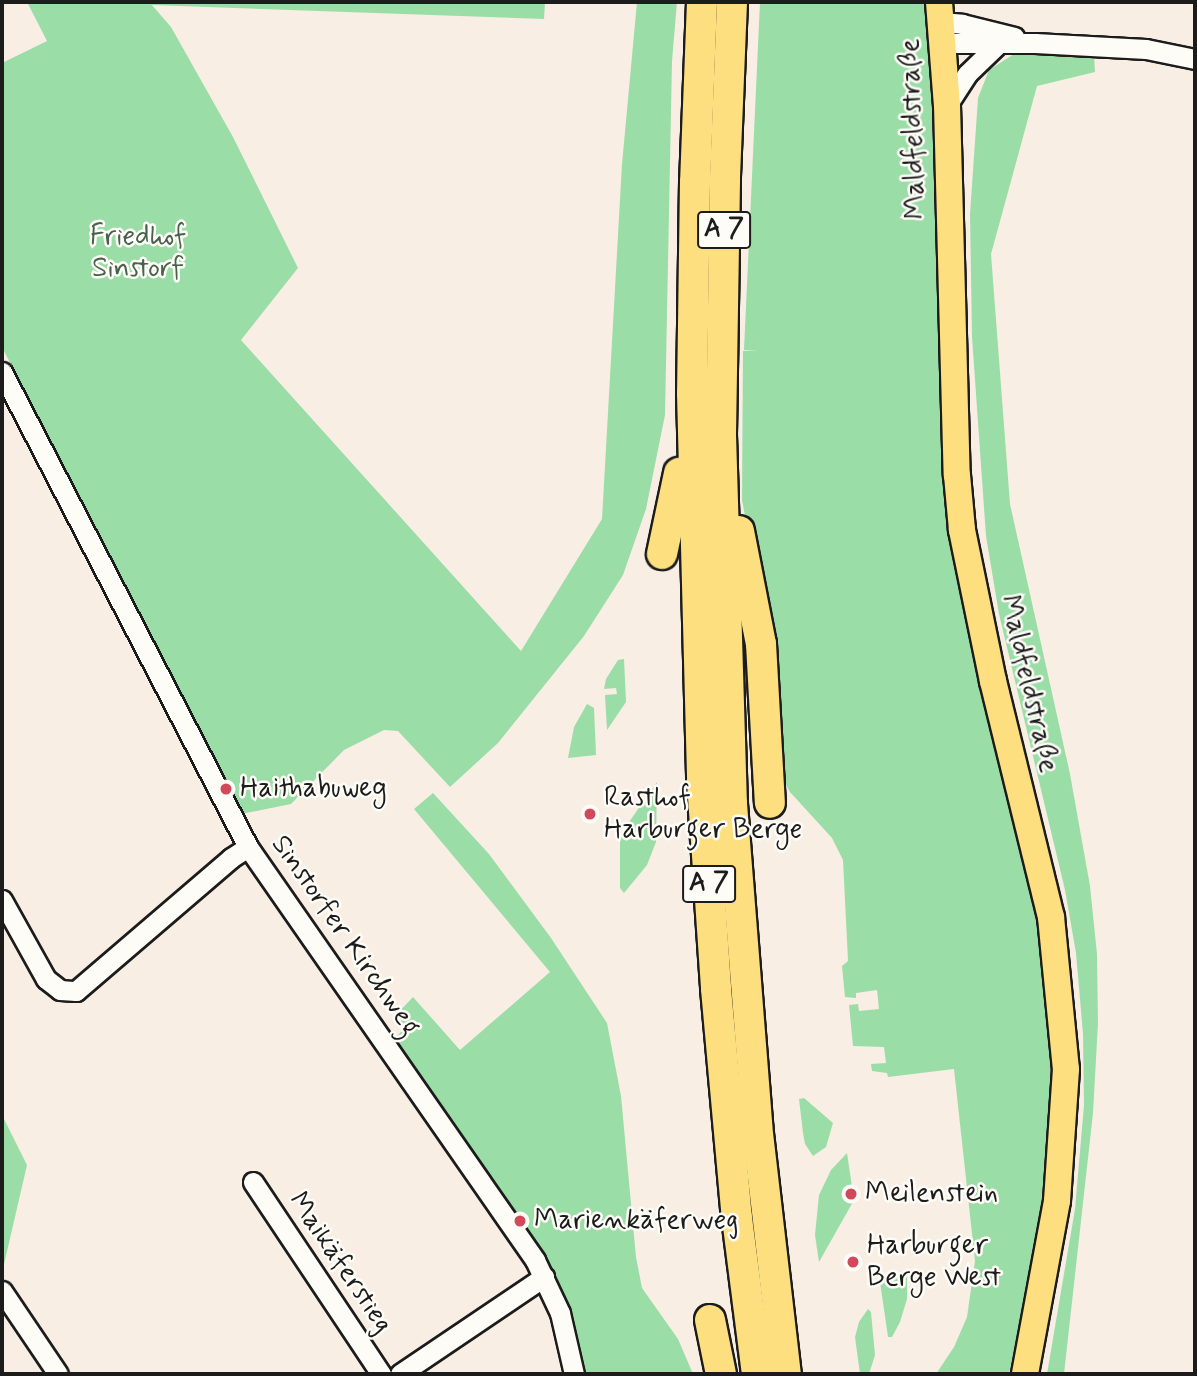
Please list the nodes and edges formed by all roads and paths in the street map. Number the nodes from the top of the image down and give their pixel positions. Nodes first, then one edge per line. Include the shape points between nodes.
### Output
1 (702, 2) edge
2 (732, 2) edge
3 (941, 22) edge
4 (1035, 43) junction
5 (998, 44) junction
6 (1195, 59) edge
7 (947, 105) junction
8 (2, 372) edge
9 (692, 393) junction
10 (721, 435) junction
11 (662, 554) dead end
12 (770, 803) dead end
13 (248, 847) junction
14 (2, 900) edge
15 (253, 1182) dead end
16 (544, 1278) junction
17 (2, 1291) edge
18 (710, 1320) dead end
19 (58, 1374) edge
20 (381, 1374) edge
21 (400, 1374) edge
22 (574, 1374) edge
23 (721, 1374) edge
24 (757, 1374) edge
25 (786, 1374) edge
26 (1025, 1374) edge

1 - 9 highway, A 7
2 - 10 highway, A 7
3 - 4 street
3 - 5 street
3 - 7 main road, Maldfeldstraße
4 - 5 street
4 - 6 street via 1146,49
5 - 7 street via 968,74
7 - 26 main road, Maldfeldstraße via 956,461 962,530 993,681 1051,917 1066,1069 1057,1201
8 - 13 street, Sinstorfer Kirchweg
9 - 11 highway
9 - 24 highway, A 7 via 702,782 737,1218
10 - 12 highway via 761,644
10 - 25 highway, A 7 via 732,804 744,985
13 - 14 street via 76,991 60,990 46,979
13 - 16 street, Sinstorfer Kirchweg
15 - 20 street, Maikäferstieg
16 - 21 street
16 - 22 street, Sinstorfer Kirchweg via 560,1313
17 - 19 street
18 - 23 highway

